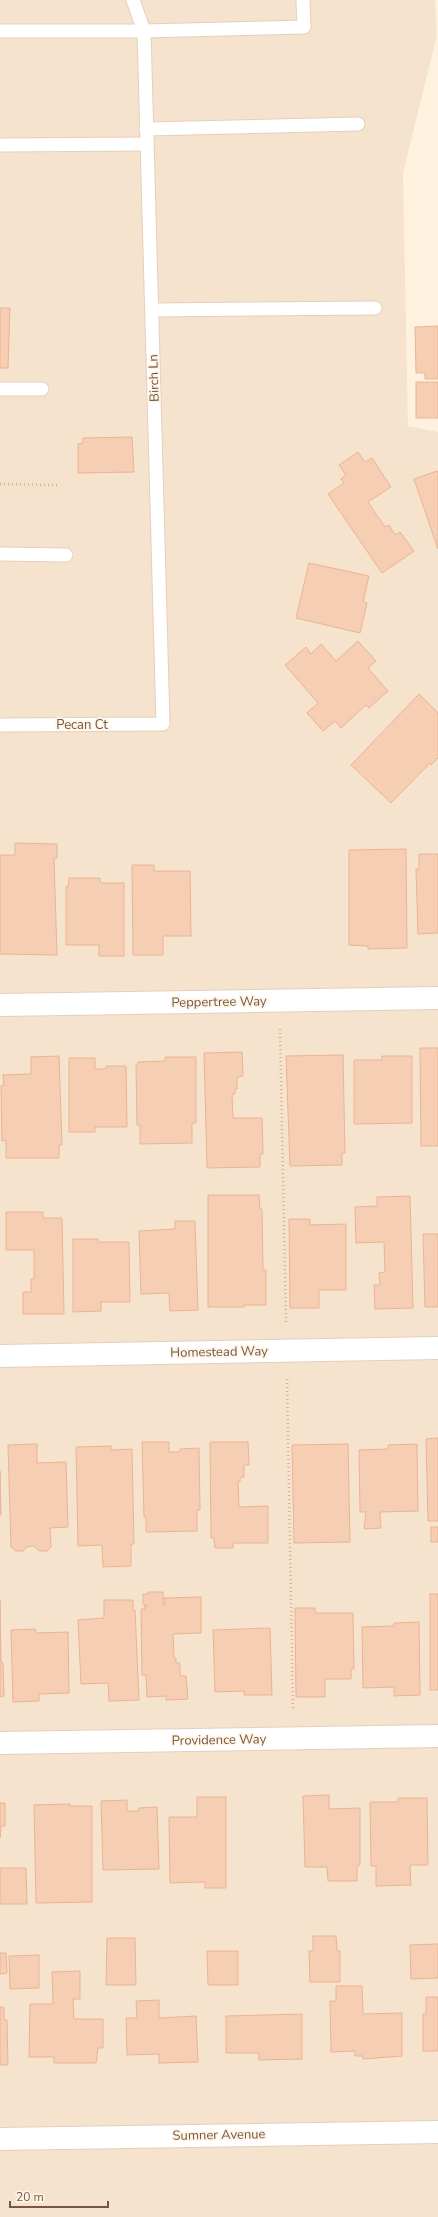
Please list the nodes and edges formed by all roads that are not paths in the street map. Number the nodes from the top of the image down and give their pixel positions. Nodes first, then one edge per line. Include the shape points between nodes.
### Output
1 (134, 0) edge
2 (303, 0) edge
3 (0, 31) edge
4 (144, 31) junction
5 (358, 124) dead end
6 (146, 129) junction
7 (147, 144) junction
8 (0, 145) edge
9 (375, 308) dead end
10 (152, 310) junction
11 (42, 388) dead end
12 (0, 389) edge
13 (0, 554) edge
14 (66, 555) dead end
15 (163, 724) joint
16 (0, 725) edge
17 (438, 998) edge
18 (0, 1005) edge
19 (438, 1348) edge
20 (0, 1356) edge
21 (438, 1736) edge
22 (0, 1743) edge
23 (438, 2132) edge
24 (0, 2139) edge

1 - 4 lane, Birch Ln
2 - 4 lane via 304,26
3 - 4 lane
4 - 6 lane, Birch Ln
5 - 6 lane
6 - 7 lane, Birch Ln
7 - 8 lane
7 - 10 lane, Birch Ln
9 - 10 lane
10 - 15 lane, Birch Ln
11 - 12 lane
13 - 14 lane
15 - 16 lane, Pecan Ct
17 - 18 street, Peppertree Way
19 - 20 street, Homestead Way
21 - 22 street, Providence Way
23 - 24 street, Sumner Avenue

